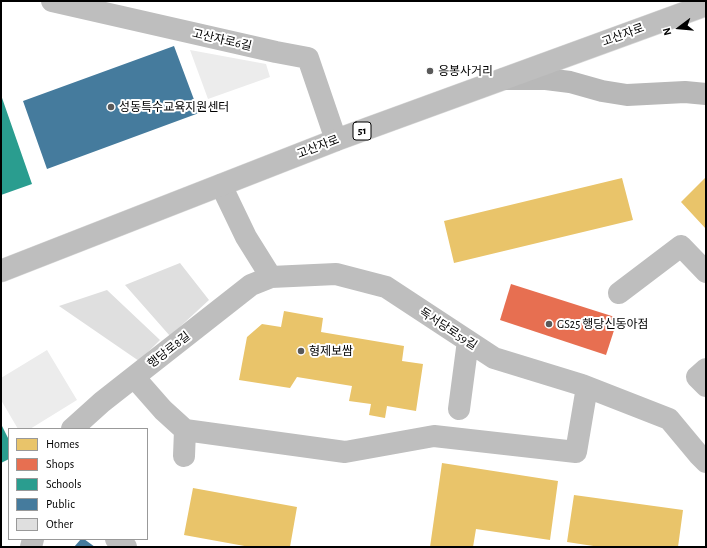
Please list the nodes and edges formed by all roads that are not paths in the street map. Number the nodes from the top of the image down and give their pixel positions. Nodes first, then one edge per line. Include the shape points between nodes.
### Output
1 (52, 1) edge
2 (706, 5) edge
3 (503, 79) junction
4 (706, 94) edge
5 (336, 140) junction
6 (221, 185) junction
7 (1, 271) edge
8 (706, 272) edge
9 (271, 277) junction
10 (619, 293) dead end
11 (468, 342) junction
12 (706, 369) edge
13 (134, 377) junction
14 (706, 386) edge
15 (587, 387) junction
16 (459, 409) dead end
17 (73, 428) edge
18 (185, 430) junction
19 (184, 456) dead end
20 (706, 462) edge
21 (117, 540) edge
22 (126, 547) edge

1 - 5 street, 고산자로6길 via 308,58
2 - 3 street, 고산자로 / 51
3 - 4 main road via 570,82 627,95 685,92
3 - 5 street, 고산자로 / 51
5 - 6 street, 고산자로 / 51
6 - 7 street, 고산자로 / 51
6 - 9 street via 246,237
8 - 10 street via 681,246
9 - 11 street, 독서당로59길 via 336,274 386,288
9 - 13 street, 행당로8길 via 251,285
11 - 15 street, 독서당로59길 via 494,358
11 - 16 street
12 - 14 street via 697,377
13 - 17 street, 행당로8길
13 - 18 street
15 - 18 street via 574,461 434,436 344,452
15 - 20 street, 독서당로59길 via 669,419
18 - 19 street
21 - 22 street

